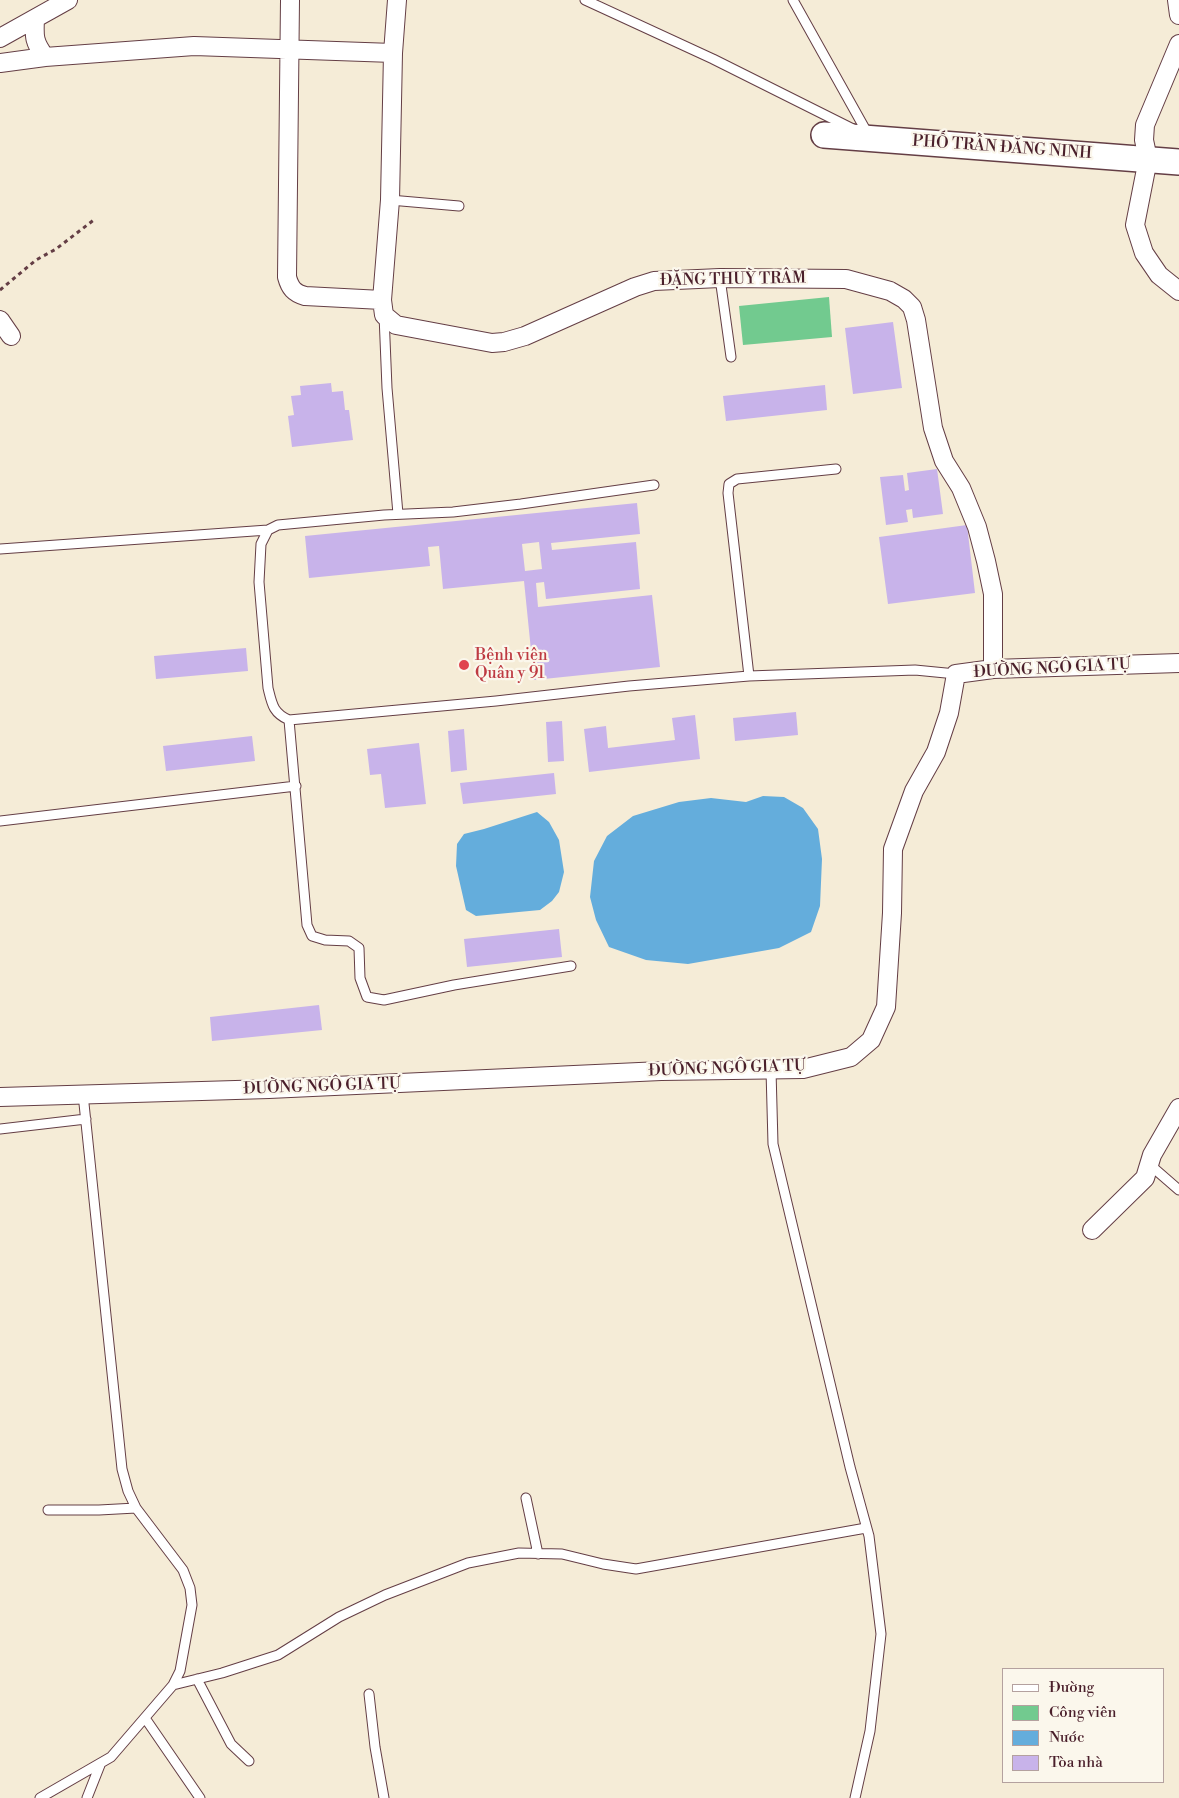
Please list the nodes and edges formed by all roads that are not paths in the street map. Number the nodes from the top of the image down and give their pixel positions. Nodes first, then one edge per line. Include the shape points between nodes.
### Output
1 (68, 0) edge
2 (290, 0) edge
3 (397, 0) edge
4 (585, 0) edge
5 (792, 0) edge
6 (1177, 0) edge
7 (1179, 15) edge
8 (35, 19) junction
9 (0, 38) edge
10 (1179, 44) edge
11 (289, 48) junction
12 (393, 53) junction
13 (45, 57) junction
14 (0, 63) edge
15 (824, 135) dead end
16 (871, 138) junction
17 (1148, 159) junction
18 (1179, 162) edge
19 (390, 200) junction
20 (458, 206) dead end
21 (720, 278) junction
22 (1179, 290) edge
23 (383, 308) junction
24 (0, 320) edge
25 (12, 336) dead end
26 (731, 357) dead end
27 (836, 469) dead end
28 (654, 484) dead end
29 (398, 514) junction
30 (268, 530) junction
31 (0, 549) edge
32 (1179, 663) edge
33 (994, 669) junction
34 (956, 674) junction
35 (749, 676) junction
36 (289, 720) junction
37 (296, 786) junction
38 (0, 821) edge
39 (571, 966) dead end
40 (770, 1070) junction
41 (83, 1094) junction
42 (0, 1096) edge
43 (1179, 1108) edge
44 (86, 1119) junction
45 (0, 1129) edge
46 (1149, 1164) junction
47 (1179, 1190) edge
48 (1092, 1230) dead end
49 (526, 1498) dead end
50 (136, 1508) junction
51 (48, 1510) dead end
52 (866, 1528) junction
53 (538, 1554) junction
54 (197, 1679) junction
55 (173, 1685) junction
56 (369, 1694) dead end
57 (145, 1718) junction
58 (249, 1761) dead end
59 (100, 1765) junction
60 (40, 1798) edge
61 (87, 1798) edge
62 (200, 1798) edge
63 (384, 1798) edge
64 (855, 1798) edge

1 - 8 street
2 - 11 street
3 - 12 street
4 - 16 lane
5 - 16 lane
6 - 7 street
8 - 9 street
8 - 13 street via 36,44
10 - 17 street via 1145,125
11 - 12 street
11 - 13 street via 194,46
11 - 23 street via 287,277 290,287 296,294
12 - 19 street
13 - 14 street
15 - 16 street, PHỐ TRẦN ĐĂNG NINH
16 - 17 street, PHỐ TRẦN ĐĂNG NINH
17 - 18 street, PHỐ TRẦN ĐĂNG NINH
17 - 22 street via 1135,225 1144,253 1159,274
19 - 20 lane
19 - 23 street
21 - 23 street, ĐẶNG THUỲ TRÂM via 654,281 504,342 396,325
21 - 26 lane
21 - 33 street, ĐẶNG THUỲ TRÂM via 846,279 890,291 912,307 933,428 944,460 961,488 977,527 986,561 993,594
23 - 29 lane
24 - 25 street
27 - 35 lane via 737,479 729,484
28 - 29 lane via 453,512
29 - 30 lane via 278,525
30 - 31 lane
30 - 36 lane via 260,544 259,582 268,688 272,706 280,716
32 - 33 street, ĐƯỜNG NGÔ GIA TỰ
33 - 34 street, ĐƯỜNG NGÔ GIA TỰ
34 - 35 lane via 914,670
34 - 40 street, ĐƯỜNG NGÔ GIA TỰ via 949,713 936,752 914,791 893,849 886,1007 871,1040 851,1057 803,1069
35 - 36 lane
36 - 37 lane
37 - 38 lane
37 - 39 lane via 307,925 312,936 348,941 359,948 360,978 368,997 384,1000 454,984
40 - 41 street, ĐƯỜNG NGÔ GIA TỰ via 661,1071
40 - 52 lane via 773,1144
41 - 42 street, ĐƯỜNG NGÔ GIA TỰ
41 - 44 lane
43 - 46 street
44 - 45 lane
44 - 50 lane via 122,1469
46 - 47 lane
46 - 48 street via 1145,1178
49 - 53 lane
50 - 51 lane
50 - 55 lane via 183,1570 190,1588 192,1605 180,1671
52 - 53 lane via 636,1569 562,1554
52 - 64 lane via 881,1634 870,1730
53 - 54 lane via 519,1553 468,1563 385,1595 339,1617 278,1655
54 - 55 lane
54 - 58 lane via 231,1744
55 - 57 lane
56 - 63 lane
57 - 59 lane
57 - 62 lane
59 - 60 lane
59 - 61 lane

